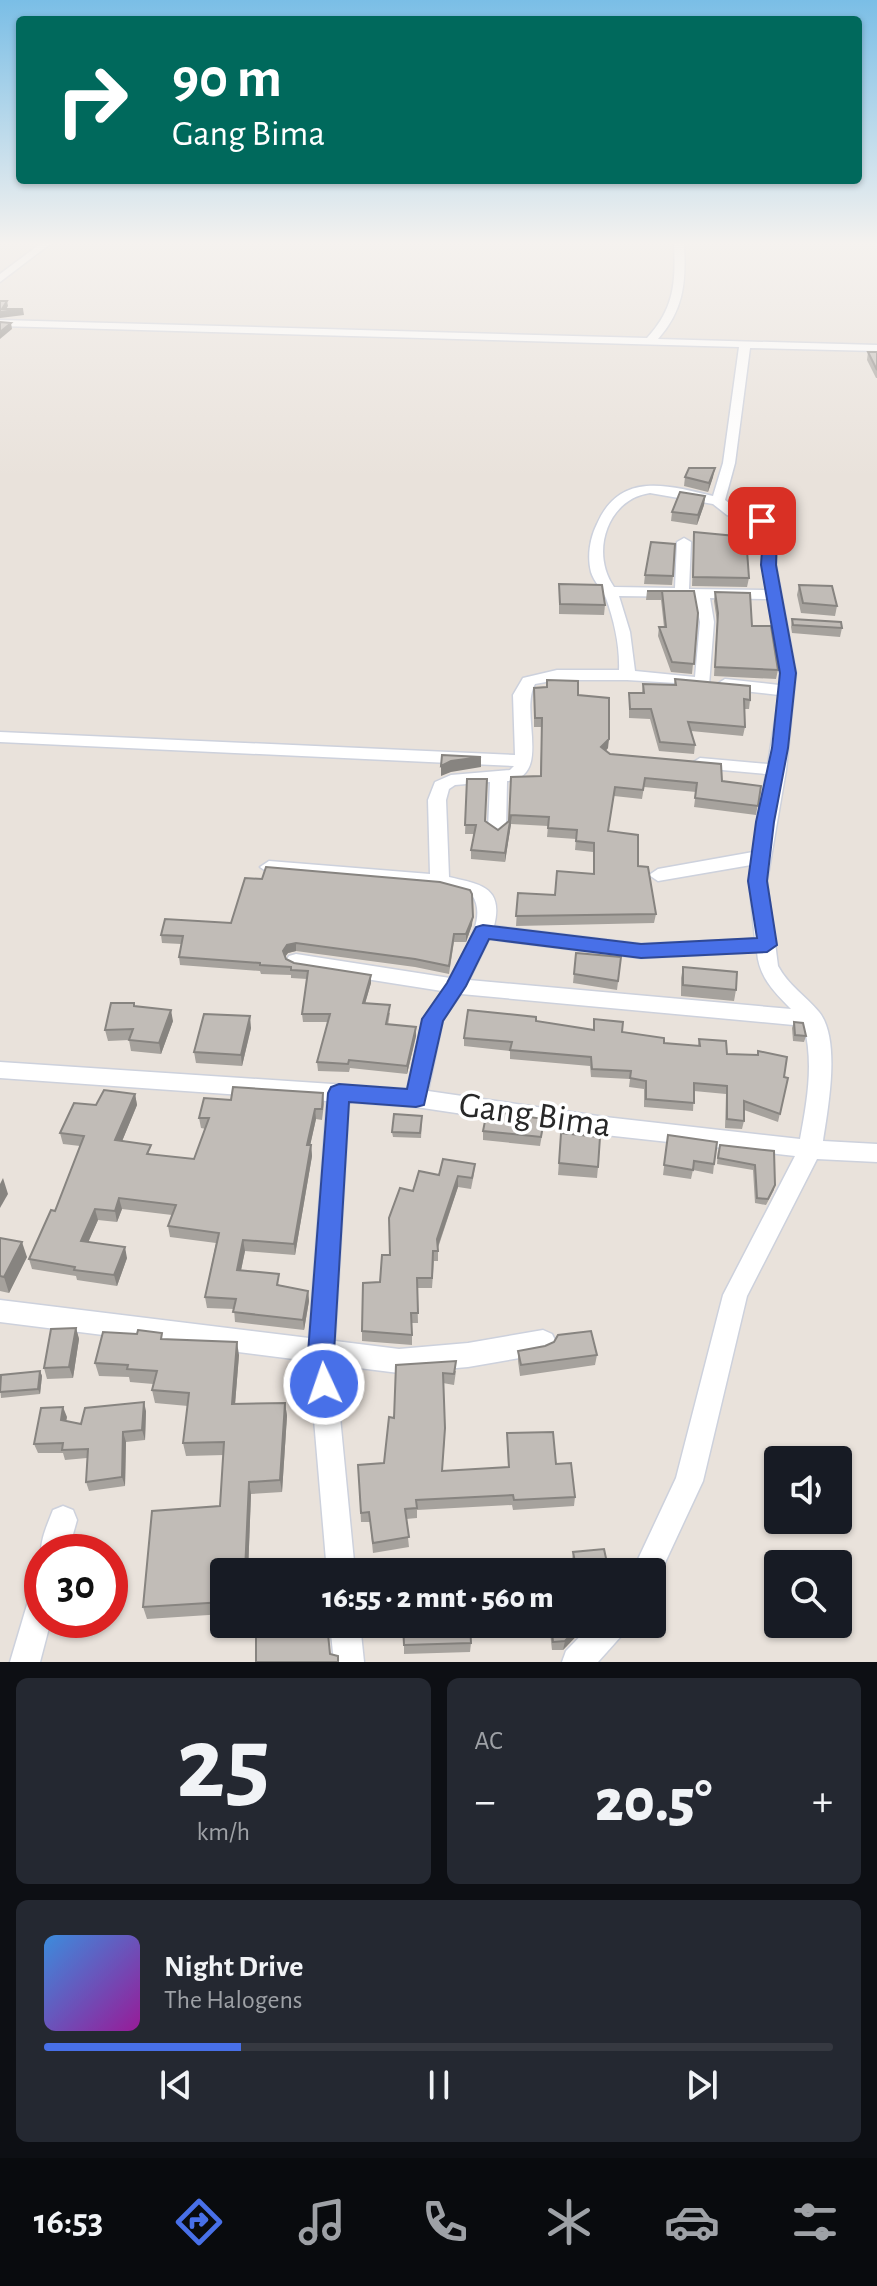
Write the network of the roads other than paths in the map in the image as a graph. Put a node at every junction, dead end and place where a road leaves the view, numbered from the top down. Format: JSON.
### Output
{"nodes":[{"id":1,"x":668,"y":322,"type":"edge"},
{"id":2,"x":0,"y":323,"type":"edge"},
{"id":3,"x":649,"y":342,"type":"junction"},
{"id":4,"x":745,"y":344,"type":"junction"},
{"id":5,"x":877,"y":348,"type":"edge"},
{"id":6,"x":718,"y":501,"type":"junction"},
{"id":7,"x":684,"y":542,"type":"dead end"},
{"id":8,"x":610,"y":591,"type":"junction"},
{"id":9,"x":682,"y":594,"type":"junction"},
{"id":10,"x":702,"y":594,"type":"junction"},
{"id":11,"x":775,"y":595,"type":"junction"},
{"id":12,"x":627,"y":675,"type":"junction"},
{"id":13,"x":703,"y":682,"type":"junction"},
{"id":14,"x":787,"y":691,"type":"junction"},
{"id":15,"x":0,"y":737,"type":"edge"},
{"id":16,"x":524,"y":761,"type":"junction"},
{"id":17,"x":686,"y":762,"type":"edge"},
{"id":18,"x":777,"y":770,"type":"junction"},
{"id":19,"x":499,"y":777,"type":"junction"},
{"id":20,"x":497,"y":830,"type":"edge"},
{"id":21,"x":762,"y":857,"type":"junction"},
{"id":22,"x":269,"y":867,"type":"edge"},
{"id":23,"x":658,"y":875,"type":"dead end"},
{"id":24,"x":440,"y":881,"type":"junction"},
{"id":25,"x":483,"y":931,"type":"junction"},
{"id":26,"x":767,"y":945,"type":"junction"},
{"id":27,"x":296,"y":961,"type":"edge"},
{"id":28,"x":456,"y":986,"type":"junction"},
{"id":29,"x":813,"y":1019,"type":"junction"},
{"id":30,"x":0,"y":1070,"type":"edge"},
{"id":31,"x":339,"y":1093,"type":"junction"},
{"id":32,"x":416,"y":1098,"type":"junction"},
{"id":33,"x":810,"y":1149,"type":"junction"},
{"id":34,"x":877,"y":1153,"type":"edge"},
{"id":35,"x":0,"y":1311,"type":"edge"},
{"id":36,"x":543,"y":1342,"type":"dead end"},
{"id":37,"x":321,"y":1353,"type":"junction"},
{"id":38,"x":63,"y":1520,"type":"dead end"},
{"id":39,"x":59,"y":1534,"type":"edge"},
{"id":40,"x":340,"y":1558,"type":"edge"},
{"id":41,"x":653,"y":1558,"type":"edge"},
{"id":42,"x":31,"y":1638,"type":"edge"},
{"id":43,"x":346,"y":1638,"type":"edge"},
{"id":44,"x":600,"y":1638,"type":"edge"},
{"id":45,"x":25,"y":1662,"type":"edge"},
{"id":46,"x":349,"y":1662,"type":"edge"},
{"id":47,"x":577,"y":1662,"type":"edge"}],
"edges":[{"from":1,"to":3,"type":"street"},
{"from":2,"to":3,"type":"street"},
{"from":3,"to":4,"type":"street"},
{"from":4,"to":5,"type":"street"},
{"from":4,"to":6,"type":"street"},
{"from":6,"to":8,"type":"street"},
{"from":6,"to":11,"type":"street"},
{"from":7,"to":9,"type":"street"},
{"from":8,"to":9,"type":"street"},
{"from":8,"to":12,"type":"street"},
{"from":9,"to":10,"type":"street"},
{"from":10,"to":11,"type":"street"},
{"from":10,"to":13,"type":"street"},
{"from":11,"to":14,"type":"street"},
{"from":12,"to":13,"type":"street"},
{"from":12,"to":16,"type":"street"},
{"from":13,"to":14,"type":"street"},
{"from":14,"to":18,"type":"street"},
{"from":15,"to":16,"type":"street"},
{"from":16,"to":19,"type":"street"},
{"from":17,"to":18,"type":"street"},
{"from":18,"to":21,"type":"street"},
{"from":19,"to":20,"type":"street"},
{"from":19,"to":24,"type":"street"},
{"from":21,"to":23,"type":"street"},
{"from":21,"to":26,"type":"street"},
{"from":22,"to":24,"type":"street"},
{"from":24,"to":25,"type":"street"},
{"from":25,"to":26,"type":"street"},
{"from":25,"to":28,"type":"street"},
{"from":26,"to":29,"type":"street"},
{"from":27,"to":28,"type":"street"},
{"from":28,"to":29,"type":"street"},
{"from":28,"to":32,"type":"street"},
{"from":29,"to":33,"type":"street"},
{"from":30,"to":31,"type":"street","name":"Gang Bima"},
{"from":31,"to":32,"type":"street","name":"Gang Bima"},
{"from":31,"to":37,"type":"street"},
{"from":32,"to":33,"type":"street","name":"Gang Bima"},
{"from":33,"to":34,"type":"street","name":"Gang Bima"},
{"from":33,"to":41,"type":"street"},
{"from":35,"to":37,"type":"street"},
{"from":36,"to":37,"type":"street"},
{"from":37,"to":40,"type":"street"},
{"from":38,"to":39,"type":"street"},
{"from":42,"to":45,"type":"street"},
{"from":43,"to":46,"type":"street"},
{"from":44,"to":47,"type":"street"}]}
